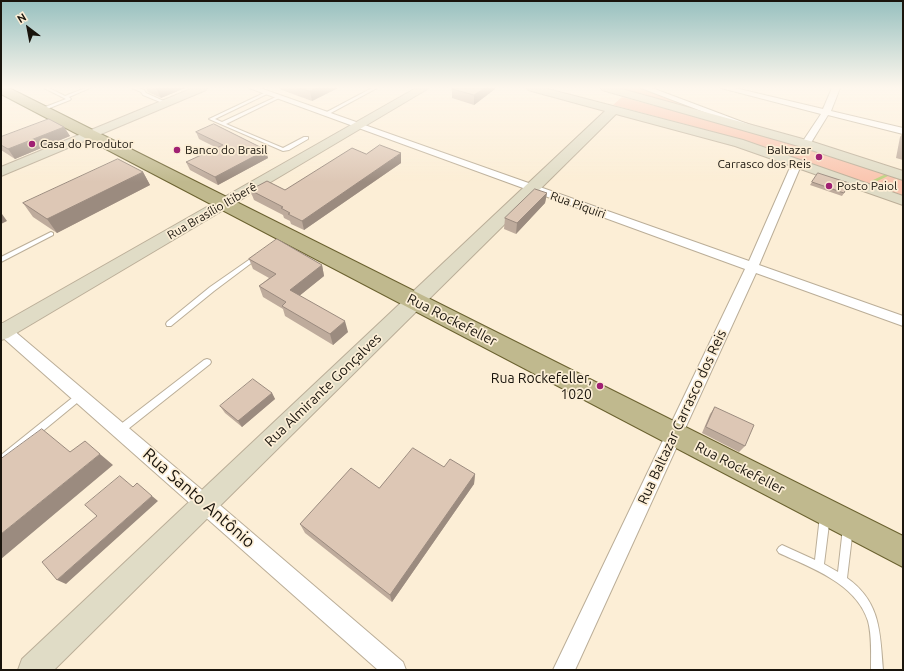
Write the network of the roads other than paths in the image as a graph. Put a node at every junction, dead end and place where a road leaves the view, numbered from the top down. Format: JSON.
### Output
{"nodes":[{"id":1,"x":60,"y":119,"type":"edge"},
{"id":2,"x":128,"y":119,"type":"edge"},
{"id":3,"x":212,"y":119,"type":"edge"},
{"id":4,"x":232,"y":119,"type":"edge"},
{"id":5,"x":340,"y":119,"type":"edge"},
{"id":6,"x":370,"y":119,"type":"edge"},
{"id":7,"x":603,"y":119,"type":"edge"},
{"id":8,"x":649,"y":119,"type":"edge"},
{"id":9,"x":719,"y":119,"type":"edge"},
{"id":10,"x":732,"y":119,"type":"edge"},
{"id":11,"x":821,"y":119,"type":"edge"},
{"id":12,"x":856,"y":119,"type":"edge"},
{"id":13,"x":222,"y":124,"type":"junction"},
{"id":14,"x":358,"y":126,"type":"junction"},
{"id":15,"x":903,"y":131,"type":"edge"},
{"id":16,"x":91,"y":135,"type":"junction"},
{"id":17,"x":776,"y":135,"type":"junction"},
{"id":18,"x":306,"y":138,"type":"dead end"},
{"id":19,"x":806,"y":144,"type":"junction"},
{"id":20,"x":797,"y":163,"type":"junction"},
{"id":21,"x":1,"y":172,"type":"edge"},
{"id":22,"x":903,"y":176,"type":"edge"},
{"id":23,"x":532,"y":188,"type":"junction"},
{"id":24,"x":903,"y":201,"type":"edge"},
{"id":25,"x":225,"y":203,"type":"junction"},
{"id":26,"x":51,"y":234,"type":"dead end"},
{"id":27,"x":261,"y":254,"type":"edge"},
{"id":28,"x":1,"y":260,"type":"edge"},
{"id":29,"x":752,"y":267,"type":"junction"},
{"id":30,"x":415,"y":301,"type":"junction"},
{"id":31,"x":903,"y":321,"type":"edge"},
{"id":32,"x":169,"y":324,"type":"dead end"},
{"id":33,"x":2,"y":331,"type":"edge"},
{"id":34,"x":207,"y":362,"type":"dead end"},
{"id":35,"x":80,"y":396,"type":"junction"},
{"id":36,"x":120,"y":430,"type":"junction"},
{"id":37,"x":674,"y":434,"type":"junction"},
{"id":38,"x":1,"y":460,"type":"edge"},
{"id":39,"x":205,"y":503,"type":"junction"},
{"id":40,"x":825,"y":512,"type":"junction"},
{"id":41,"x":849,"y":524,"type":"junction"},
{"id":42,"x":782,"y":550,"type":"dead end"},
{"id":43,"x":903,"y":552,"type":"edge"},
{"id":44,"x":819,"y":567,"type":"junction"},
{"id":45,"x":842,"y":580,"type":"junction"},
{"id":46,"x":33,"y":670,"type":"edge"},
{"id":47,"x":395,"y":670,"type":"edge"},
{"id":48,"x":564,"y":670,"type":"edge"},
{"id":49,"x":877,"y":670,"type":"edge"}],
"edges":[{"from":1,"to":16,"type":"main road","name":"Rua Rockefeller"},
{"from":2,"to":16,"type":"main road"},
{"from":3,"to":13,"type":"lane"},
{"from":4,"to":13,"type":"lane"},
{"from":5,"to":14,"type":"street","name":"Rua Piquiri"},
{"from":6,"to":14,"type":"main road","name":"Rua Brasílio Itiberê"},
{"from":7,"to":23,"type":"main road","name":"Rua Almirante Gonçalves"},
{"from":8,"to":20,"type":"main road"},
{"from":9,"to":17,"type":"main road"},
{"from":10,"to":17,"type":"street"},
{"from":11,"to":19,"type":"street"},
{"from":12,"to":15,"type":"street"},
{"from":13,"to":18,"type":"lane"},
{"from":14,"to":23,"type":"street","name":"Rua Piquiri"},
{"from":14,"to":25,"type":"main road","name":"Rua Brasílio Itiberê"},
{"from":16,"to":21,"type":"main road"},
{"from":16,"to":25,"type":"main road","name":"Rua Rockefeller"},
{"from":17,"to":19,"type":"main road"},
{"from":19,"to":22,"type":"main road"},
{"from":20,"to":24,"type":"main road"},
{"from":20,"to":29,"type":"street","name":"Rua Baltazar Carrasco dos Reis"},
{"from":23,"to":29,"type":"street","name":"Rua Piquiri"},
{"from":23,"to":30,"type":"main road","name":"Rua Almirante Gonçalves"},
{"from":25,"to":30,"type":"main road","name":"Rua Rockefeller"},
{"from":25,"to":33,"type":"main road","name":"Rua Brasílio Itiberê"},
{"from":26,"to":28,"type":"lane"},
{"from":27,"to":32,"type":"lane"},
{"from":29,"to":31,"type":"street","name":"Rua Piquiri"},
{"from":29,"to":37,"type":"street","name":"Rua Baltazar Carrasco dos Reis"},
{"from":30,"to":37,"type":"main road","name":"Rua Rockefeller"},
{"from":30,"to":39,"type":"main road","name":"Rua Almirante Gonçalves"},
{"from":33,"to":35,"type":"street","name":"Rua Santo Antônio"},
{"from":34,"to":36,"type":"lane"},
{"from":35,"to":36,"type":"street","name":"Rua Santo Antônio"},
{"from":35,"to":38,"type":"lane"},
{"from":36,"to":39,"type":"street","name":"Rua Santo Antônio"},
{"from":37,"to":40,"type":"main road","name":"Rua Rockefeller"},
{"from":37,"to":48,"type":"street","name":"Rua Baltazar Carrasco dos Reis"},
{"from":39,"to":46,"type":"main road","name":"Rua Almirante Gonçalves"},
{"from":39,"to":47,"type":"street","name":"Rua Santo Antônio"},
{"from":40,"to":41,"type":"main road","name":"Rua Rockefeller"},
{"from":40,"to":44,"type":"lane"},
{"from":41,"to":43,"type":"main road","name":"Rua Rockefeller"},
{"from":41,"to":45,"type":"lane"},
{"from":42,"to":44,"type":"lane"},
{"from":44,"to":45,"type":"lane"},
{"from":45,"to":49,"type":"lane"}]}
